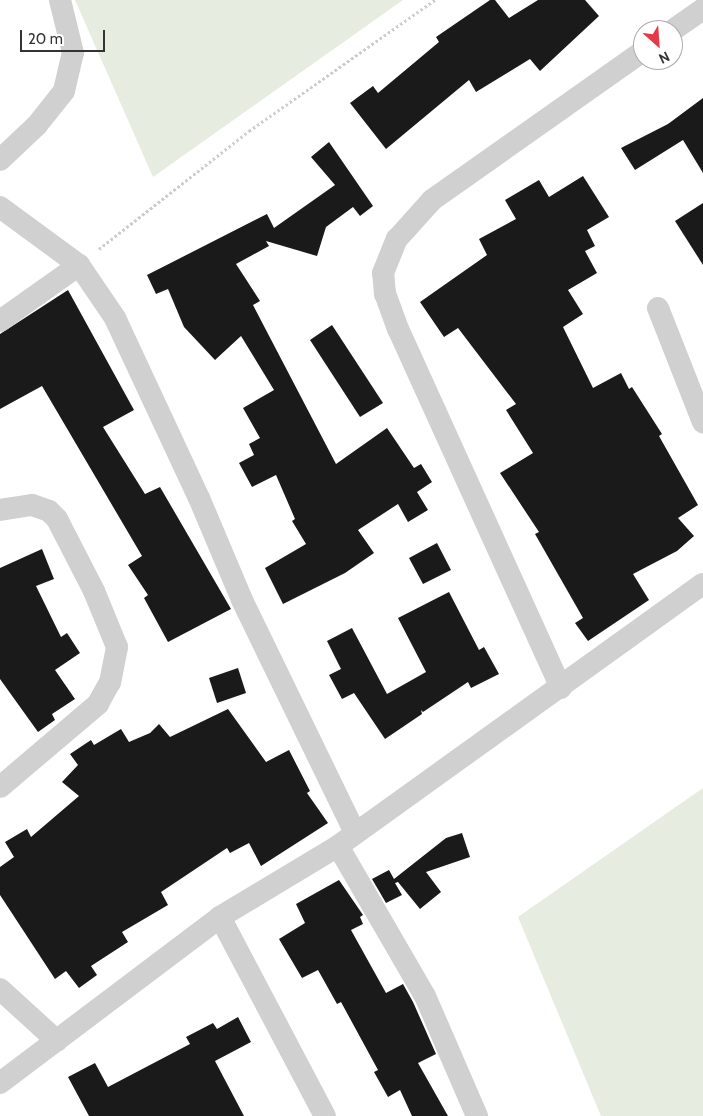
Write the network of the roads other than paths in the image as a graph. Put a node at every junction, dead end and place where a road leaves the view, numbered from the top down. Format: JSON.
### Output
{"nodes":[{"id":1,"x":60,"y":0,"type":"edge"},
{"id":2,"x":703,"y":9,"type":"edge"},
{"id":3,"x":683,"y":23,"type":"edge"},
{"id":4,"x":633,"y":58,"type":"edge"},
{"id":5,"x":0,"y":160,"type":"edge"},
{"id":6,"x":0,"y":207,"type":"edge"},
{"id":7,"x":79,"y":265,"type":"junction"},
{"id":8,"x":658,"y":308,"type":"dead end"},
{"id":9,"x":0,"y":321,"type":"edge"},
{"id":10,"x":703,"y":422,"type":"edge"},
{"id":11,"x":0,"y":510,"type":"edge"},
{"id":12,"x":703,"y":584,"type":"edge"},
{"id":13,"x":561,"y":688,"type":"junction"},
{"id":14,"x":0,"y":787,"type":"edge"},
{"id":15,"x":347,"y":840,"type":"junction"},
{"id":16,"x":220,"y":917,"type":"junction"},
{"id":17,"x":0,"y":989,"type":"edge"},
{"id":18,"x":57,"y":1041,"type":"junction"},
{"id":19,"x":0,"y":1083,"type":"edge"},
{"id":20,"x":325,"y":1116,"type":"edge"},
{"id":21,"x":476,"y":1116,"type":"edge"}],
"edges":[{"from":1,"to":5,"type":"street"},
{"from":2,"to":3,"type":"street"},
{"from":4,"to":13,"type":"street"},
{"from":6,"to":7,"type":"street"},
{"from":7,"to":9,"type":"street"},
{"from":7,"to":15,"type":"street"},
{"from":8,"to":10,"type":"street"},
{"from":11,"to":14,"type":"street"},
{"from":12,"to":13,"type":"street"},
{"from":13,"to":15,"type":"street"},
{"from":15,"to":16,"type":"street"},
{"from":15,"to":21,"type":"street"},
{"from":16,"to":18,"type":"street"},
{"from":16,"to":20,"type":"street"},
{"from":17,"to":18,"type":"street"},
{"from":18,"to":19,"type":"street"}]}
